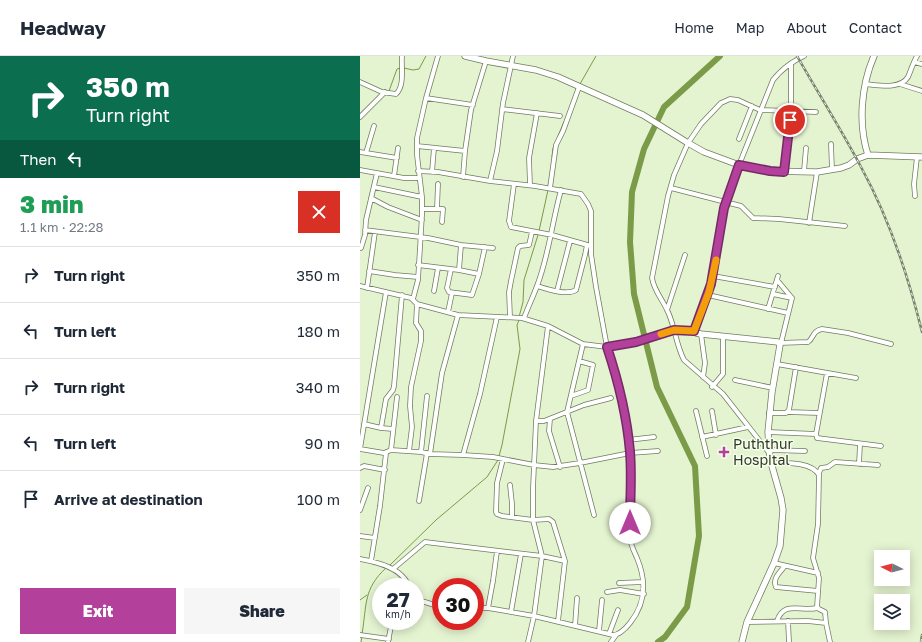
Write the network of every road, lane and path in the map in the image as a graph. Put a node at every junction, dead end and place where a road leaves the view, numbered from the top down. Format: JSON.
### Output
{"nodes":[{"id":1,"x":402,"y":56,"type":"edge"},
{"id":2,"x":438,"y":56,"type":"edge"},
{"id":3,"x":468,"y":56,"type":"edge"},
{"id":4,"x":512,"y":56,"type":"edge"},
{"id":5,"x":804,"y":56,"type":"edge"},
{"id":6,"x":874,"y":56,"type":"edge"},
{"id":7,"x":917,"y":56,"type":"edge"},
{"id":8,"x":486,"y":61,"type":"junction"},
{"id":9,"x":914,"y":62,"type":"junction"},
{"id":10,"x":791,"y":64,"type":"junction"},
{"id":11,"x":922,"y":64,"type":"edge"},
{"id":12,"x":511,"y":66,"type":"junction"},
{"id":13,"x":360,"y":82,"type":"edge"},
{"id":14,"x":865,"y":84,"type":"junction"},
{"id":15,"x":900,"y":84,"type":"junction"},
{"id":16,"x":579,"y":87,"type":"junction"},
{"id":17,"x":922,"y":91,"type":"edge"},
{"id":18,"x":384,"y":92,"type":"junction"},
{"id":19,"x":426,"y":98,"type":"junction"},
{"id":20,"x":473,"y":105,"type":"junction"},
{"id":21,"x":752,"y":106,"type":"junction"},
{"id":22,"x":502,"y":109,"type":"junction"},
{"id":23,"x":760,"y":110,"type":"junction"},
{"id":24,"x":791,"y":111,"type":"junction"},
{"id":25,"x":816,"y":112,"type":"dead end"},
{"id":26,"x":537,"y":113,"type":"junction"},
{"id":27,"x":560,"y":116,"type":"dead end"},
{"id":28,"x":360,"y":117,"type":"edge"},
{"id":29,"x":374,"y":126,"type":"dead end"},
{"id":30,"x":739,"y":139,"type":"dead end"},
{"id":31,"x":688,"y":143,"type":"junction"},
{"id":32,"x":831,"y":144,"type":"dead end"},
{"id":33,"x":417,"y":146,"type":"junction"},
{"id":34,"x":398,"y":148,"type":"dead end"},
{"id":35,"x":434,"y":148,"type":"junction"},
{"id":36,"x":806,"y":148,"type":"dead end"},
{"id":37,"x":360,"y":152,"type":"edge"},
{"id":38,"x":465,"y":152,"type":"junction"},
{"id":39,"x":366,"y":153,"type":"junction"},
{"id":40,"x":868,"y":155,"type":"junction"},
{"id":41,"x":919,"y":157,"type":"edge"},
{"id":42,"x":396,"y":158,"type":"junction"},
{"id":43,"x":739,"y":165,"type":"junction"},
{"id":44,"x":360,"y":170,"type":"edge"},
{"id":45,"x":832,"y":170,"type":"junction"},
{"id":46,"x":418,"y":171,"type":"junction"},
{"id":47,"x":804,"y":171,"type":"junction"},
{"id":48,"x":432,"y":172,"type":"junction"},
{"id":49,"x":784,"y":172,"type":"junction"},
{"id":50,"x":817,"y":172,"type":"junction"},
{"id":51,"x":377,"y":173,"type":"junction"},
{"id":52,"x":394,"y":176,"type":"junction"},
{"id":53,"x":463,"y":177,"type":"junction"},
{"id":54,"x":419,"y":178,"type":"junction"},
{"id":55,"x":490,"y":181,"type":"junction"},
{"id":56,"x":438,"y":184,"type":"dead end"},
{"id":57,"x":514,"y":184,"type":"junction"},
{"id":58,"x":530,"y":185,"type":"junction"},
{"id":59,"x":374,"y":187,"type":"junction"},
{"id":60,"x":551,"y":188,"type":"junction"},
{"id":61,"x":671,"y":188,"type":"junction"},
{"id":62,"x":561,"y":190,"type":"junction"},
{"id":63,"x":915,"y":196,"type":"dead end"},
{"id":64,"x":422,"y":197,"type":"junction"},
{"id":65,"x":371,"y":198,"type":"junction"},
{"id":66,"x":726,"y":202,"type":"junction"},
{"id":67,"x":437,"y":208,"type":"junction"},
{"id":68,"x":422,"y":209,"type":"junction"},
{"id":69,"x":422,"y":220,"type":"junction"},
{"id":70,"x":442,"y":222,"type":"dead end"},
{"id":71,"x":809,"y":223,"type":"junction"},
{"id":72,"x":844,"y":226,"type":"dead end"},
{"id":73,"x":365,"y":230,"type":"junction"},
{"id":74,"x":375,"y":232,"type":"junction"},
{"id":75,"x":533,"y":232,"type":"junction"},
{"id":76,"x":552,"y":235,"type":"junction"},
{"id":77,"x":420,"y":237,"type":"junction"},
{"id":78,"x":570,"y":241,"type":"junction"},
{"id":79,"x":461,"y":245,"type":"junction"},
{"id":80,"x":589,"y":245,"type":"junction"},
{"id":81,"x":485,"y":247,"type":"junction"},
{"id":82,"x":361,"y":248,"type":"dead end"},
{"id":83,"x":492,"y":248,"type":"dead end"},
{"id":84,"x":684,"y":255,"type":"dead end"},
{"id":85,"x":418,"y":265,"type":"junction"},
{"id":86,"x":438,"y":268,"type":"junction"},
{"id":87,"x":451,"y":269,"type":"junction"},
{"id":88,"x":459,"y":270,"type":"junction"},
{"id":89,"x":369,"y":271,"type":"junction"},
{"id":90,"x":479,"y":274,"type":"junction"},
{"id":91,"x":713,"y":276,"type":"junction"},
{"id":92,"x":418,"y":277,"type":"junction"},
{"id":93,"x":360,"y":286,"type":"edge"},
{"id":94,"x":537,"y":286,"type":"junction"},
{"id":95,"x":775,"y":287,"type":"junction"},
{"id":96,"x":366,"y":288,"type":"junction"},
{"id":97,"x":434,"y":291,"type":"dead end"},
{"id":98,"x":557,"y":291,"type":"junction"},
{"id":99,"x":386,"y":292,"type":"junction"},
{"id":100,"x":452,"y":293,"type":"junction"},
{"id":101,"x":773,"y":294,"type":"junction"},
{"id":102,"x":402,"y":295,"type":"junction"},
{"id":103,"x":708,"y":295,"type":"junction"},
{"id":104,"x":792,"y":298,"type":"junction"},
{"id":105,"x":413,"y":300,"type":"junction"},
{"id":106,"x":417,"y":304,"type":"junction"},
{"id":107,"x":768,"y":308,"type":"junction"},
{"id":108,"x":668,"y":310,"type":"junction"},
{"id":109,"x":448,"y":312,"type":"junction"},
{"id":110,"x":788,"y":313,"type":"junction"},
{"id":111,"x":458,"y":315,"type":"junction"},
{"id":112,"x":497,"y":317,"type":"junction"},
{"id":113,"x":511,"y":317,"type":"junction"},
{"id":114,"x":523,"y":318,"type":"junction"},
{"id":115,"x":548,"y":326,"type":"junction"},
{"id":116,"x":674,"y":330,"type":"junction"},
{"id":117,"x":694,"y":331,"type":"junction"},
{"id":118,"x":701,"y":334,"type":"junction"},
{"id":119,"x":722,"y":336,"type":"junction"},
{"id":120,"x":780,"y":343,"type":"junction"},
{"id":121,"x":583,"y":344,"type":"junction"},
{"id":122,"x":891,"y":344,"type":"dead end"},
{"id":123,"x":607,"y":347,"type":"junction"},
{"id":124,"x":579,"y":361,"type":"junction"},
{"id":125,"x":777,"y":364,"type":"junction"},
{"id":126,"x":796,"y":367,"type":"junction"},
{"id":127,"x":827,"y":373,"type":"junction"},
{"id":128,"x":703,"y":377,"type":"junction"},
{"id":129,"x":856,"y":378,"type":"dead end"},
{"id":130,"x":735,"y":380,"type":"dead end"},
{"id":131,"x":712,"y":387,"type":"junction"},
{"id":132,"x":773,"y":388,"type":"junction"},
{"id":133,"x":428,"y":396,"type":"dead end"},
{"id":134,"x":571,"y":396,"type":"junction"},
{"id":135,"x":397,"y":397,"type":"dead end"},
{"id":136,"x":611,"y":398,"type":"dead end"},
{"id":137,"x":696,"y":411,"type":"dead end"},
{"id":138,"x":567,"y":412,"type":"junction"},
{"id":139,"x":712,"y":412,"type":"dead end"},
{"id":140,"x":788,"y":412,"type":"junction"},
{"id":141,"x":770,"y":413,"type":"junction"},
{"id":142,"x":819,"y":413,"type":"junction"},
{"id":143,"x":550,"y":419,"type":"junction"},
{"id":144,"x":536,"y":421,"type":"junction"},
{"id":145,"x":364,"y":424,"type":"junction"},
{"id":146,"x":748,"y":427,"type":"junction"},
{"id":147,"x":381,"y":428,"type":"junction"},
{"id":148,"x":393,"y":429,"type":"junction"},
{"id":149,"x":768,"y":432,"type":"junction"},
{"id":150,"x":716,"y":434,"type":"junction"},
{"id":151,"x":816,"y":434,"type":"junction"},
{"id":152,"x":654,"y":437,"type":"dead end"},
{"id":153,"x":702,"y":437,"type":"junction"},
{"id":154,"x":628,"y":440,"type":"junction"},
{"id":155,"x":860,"y":444,"type":"junction"},
{"id":156,"x":881,"y":446,"type":"dead end"},
{"id":157,"x":360,"y":449,"type":"edge"},
{"id":158,"x":391,"y":450,"type":"junction"},
{"id":159,"x":409,"y":451,"type":"junction"},
{"id":160,"x":658,"y":451,"type":"dead end"},
{"id":161,"x":805,"y":451,"type":"dead end"},
{"id":162,"x":421,"y":452,"type":"junction"},
{"id":163,"x":770,"y":452,"type":"junction"},
{"id":164,"x":386,"y":453,"type":"junction"},
{"id":165,"x":630,"y":453,"type":"junction"},
{"id":166,"x":428,"y":454,"type":"junction"},
{"id":167,"x":464,"y":454,"type":"junction"},
{"id":168,"x":707,"y":456,"type":"dead end"},
{"id":169,"x":502,"y":459,"type":"junction"},
{"id":170,"x":580,"y":463,"type":"junction"},
{"id":171,"x":771,"y":463,"type":"junction"},
{"id":172,"x":859,"y":464,"type":"junction"},
{"id":173,"x":534,"y":465,"type":"junction"},
{"id":174,"x":878,"y":465,"type":"dead end"},
{"id":175,"x":560,"y":467,"type":"junction"},
{"id":176,"x":360,"y":468,"type":"edge"},
{"id":177,"x":384,"y":470,"type":"junction"},
{"id":178,"x":818,"y":473,"type":"junction"},
{"id":179,"x":510,"y":485,"type":"dead end"},
{"id":180,"x":368,"y":488,"type":"dead end"},
{"id":181,"x":419,"y":501,"type":"dead end"},
{"id":182,"x":360,"y":510,"type":"edge"},
{"id":183,"x":594,"y":515,"type":"dead end"},
{"id":184,"x":512,"y":517,"type":"junction"},
{"id":185,"x":533,"y":520,"type":"junction"},
{"id":186,"x":360,"y":536,"type":"edge"},
{"id":187,"x":375,"y":538,"type":"junction"},
{"id":188,"x":497,"y":551,"type":"junction"},
{"id":189,"x":521,"y":554,"type":"junction"},
{"id":190,"x":542,"y":556,"type":"junction"},
{"id":191,"x":360,"y":559,"type":"edge"},
{"id":192,"x":371,"y":561,"type":"junction"},
{"id":193,"x":565,"y":561,"type":"junction"},
{"id":194,"x":774,"y":563,"type":"junction"},
{"id":195,"x":785,"y":566,"type":"junction"},
{"id":196,"x":392,"y":568,"type":"junction"},
{"id":197,"x":818,"y":573,"type":"junction"},
{"id":198,"x":403,"y":578,"type":"edge"},
{"id":199,"x":643,"y":582,"type":"junction"},
{"id":200,"x":619,"y":583,"type":"dead end"},
{"id":201,"x":818,"y":591,"type":"junction"},
{"id":202,"x":607,"y":592,"type":"dead end"},
{"id":203,"x":644,"y":594,"type":"junction"},
{"id":204,"x":577,"y":598,"type":"dead end"},
{"id":205,"x":602,"y":600,"type":"dead end"},
{"id":206,"x":484,"y":608,"type":"edge"},
{"id":207,"x":488,"y":608,"type":"junction"},
{"id":208,"x":818,"y":608,"type":"junction"},
{"id":209,"x":618,"y":610,"type":"dead end"},
{"id":210,"x":511,"y":612,"type":"junction"},
{"id":211,"x":534,"y":616,"type":"junction"},
{"id":212,"x":558,"y":621,"type":"junction"},
{"id":213,"x":777,"y":621,"type":"junction"},
{"id":214,"x":788,"y":621,"type":"junction"},
{"id":215,"x":747,"y":622,"type":"junction"},
{"id":216,"x":826,"y":623,"type":"junction"},
{"id":217,"x":575,"y":626,"type":"junction"},
{"id":218,"x":391,"y":630,"type":"edge"},
{"id":219,"x":599,"y":631,"type":"junction"},
{"id":220,"x":609,"y":634,"type":"junction"},
{"id":221,"x":616,"y":635,"type":"junction"},
{"id":222,"x":362,"y":636,"type":"edge"},
{"id":223,"x":389,"y":641,"type":"edge"},
{"id":224,"x":528,"y":642,"type":"edge"},
{"id":225,"x":611,"y":642,"type":"edge"},
{"id":226,"x":742,"y":642,"type":"edge"},
{"id":227,"x":789,"y":642,"type":"edge"},
{"id":228,"x":830,"y":642,"type":"edge"}],
"edges":[{"from":1,"to":18,"type":"street"},
{"from":2,"to":19,"type":"street"},
{"from":3,"to":8,"type":"street"},
{"from":4,"to":12,"type":"street"},
{"from":5,"to":10,"type":"street"},
{"from":6,"to":14,"type":"street"},
{"from":7,"to":9,"type":"street"},
{"from":8,"to":12,"type":"street"},
{"from":8,"to":20,"type":"street"},
{"from":9,"to":11,"type":"street"},
{"from":9,"to":15,"type":"street"},
{"from":10,"to":23,"type":"street"},
{"from":10,"to":24,"type":"street"},
{"from":12,"to":16,"type":"street"},
{"from":12,"to":22,"type":"street"},
{"from":13,"to":18,"type":"street"},
{"from":14,"to":15,"type":"street"},
{"from":14,"to":40,"type":"street"},
{"from":15,"to":17,"type":"street"},
{"from":16,"to":31,"type":"street"},
{"from":16,"to":60,"type":"street"},
{"from":18,"to":28,"type":"street"},
{"from":19,"to":20,"type":"street"},
{"from":19,"to":33,"type":"street"},
{"from":20,"to":38,"type":"street"},
{"from":21,"to":23,"type":"street"},
{"from":21,"to":30,"type":"street"},
{"from":21,"to":31,"type":"street"},
{"from":22,"to":26,"type":"street"},
{"from":22,"to":55,"type":"street"},
{"from":23,"to":24,"type":"street"},
{"from":23,"to":43,"type":"street"},
{"from":24,"to":25,"type":"street"},
{"from":24,"to":49,"type":"street"},
{"from":26,"to":27,"type":"street"},
{"from":26,"to":58,"type":"street"},
{"from":29,"to":39,"type":"street"},
{"from":31,"to":43,"type":"street"},
{"from":31,"to":61,"type":"street"},
{"from":32,"to":45,"type":"street"},
{"from":33,"to":35,"type":"street"},
{"from":33,"to":46,"type":"street"},
{"from":34,"to":42,"type":"street"},
{"from":35,"to":38,"type":"street"},
{"from":35,"to":48,"type":"street"},
{"from":36,"to":47,"type":"street"},
{"from":37,"to":39,"type":"street"},
{"from":38,"to":53,"type":"street"},
{"from":39,"to":42,"type":"street"},
{"from":40,"to":41,"type":"street"},
{"from":40,"to":45,"type":"street"},
{"from":41,"to":63,"type":"street"},
{"from":42,"to":52,"type":"street"},
{"from":43,"to":49,"type":"street"},
{"from":43,"to":66,"type":"street"},
{"from":44,"to":51,"type":"street"},
{"from":45,"to":50,"type":"street"},
{"from":46,"to":48,"type":"street"},
{"from":46,"to":54,"type":"street"},
{"from":47,"to":49,"type":"street"},
{"from":47,"to":50,"type":"street"},
{"from":48,"to":53,"type":"street"},
{"from":50,"to":71,"type":"street"},
{"from":51,"to":52,"type":"street"},
{"from":51,"to":59,"type":"street"},
{"from":52,"to":54,"type":"street"},
{"from":53,"to":55,"type":"street"},
{"from":54,"to":64,"type":"street"},
{"from":55,"to":57,"type":"street"},
{"from":56,"to":67,"type":"street"},
{"from":57,"to":58,"type":"street"},
{"from":57,"to":75,"type":"street"},
{"from":58,"to":60,"type":"street"},
{"from":59,"to":64,"type":"street"},
{"from":59,"to":65,"type":"street"},
{"from":60,"to":62,"type":"street"},
{"from":61,"to":66,"type":"street"},
{"from":61,"to":108,"type":"street"},
{"from":62,"to":76,"type":"street"},
{"from":62,"to":80,"type":"street"},
{"from":64,"to":68,"type":"street"},
{"from":65,"to":69,"type":"street"},
{"from":65,"to":73,"type":"street"},
{"from":66,"to":71,"type":"street"},
{"from":66,"to":91,"type":"street"},
{"from":67,"to":68,"type":"street"},
{"from":67,"to":70,"type":"street"},
{"from":68,"to":69,"type":"street"},
{"from":69,"to":77,"type":"street"},
{"from":71,"to":72,"type":"street"},
{"from":73,"to":74,"type":"street"},
{"from":73,"to":82,"type":"street"},
{"from":74,"to":77,"type":"street"},
{"from":74,"to":89,"type":"street"},
{"from":75,"to":76,"type":"street"},
{"from":75,"to":113,"type":"street"},
{"from":76,"to":78,"type":"street"},
{"from":76,"to":94,"type":"street"},
{"from":77,"to":79,"type":"street"},
{"from":77,"to":85,"type":"street"},
{"from":78,"to":80,"type":"street"},
{"from":78,"to":98,"type":"street"},
{"from":79,"to":81,"type":"street"},
{"from":79,"to":88,"type":"street"},
{"from":80,"to":98,"type":"street"},
{"from":80,"to":123,"type":"street"},
{"from":81,"to":83,"type":"street"},
{"from":81,"to":90,"type":"street"},
{"from":84,"to":108,"type":"street"},
{"from":85,"to":86,"type":"street"},
{"from":85,"to":92,"type":"street"},
{"from":86,"to":87,"type":"street"},
{"from":86,"to":97,"type":"street"},
{"from":87,"to":88,"type":"street"},
{"from":87,"to":100,"type":"street"},
{"from":88,"to":90,"type":"street"},
{"from":89,"to":92,"type":"street"},
{"from":89,"to":96,"type":"street"},
{"from":90,"to":100,"type":"street"},
{"from":91,"to":95,"type":"street"},
{"from":91,"to":103,"type":"street"},
{"from":92,"to":105,"type":"street"},
{"from":93,"to":96,"type":"street"},
{"from":94,"to":98,"type":"street"},
{"from":94,"to":114,"type":"street"},
{"from":95,"to":101,"type":"street"},
{"from":95,"to":104,"type":"street"},
{"from":96,"to":99,"type":"street"},
{"from":99,"to":102,"type":"street"},
{"from":99,"to":145,"type":"street"},
{"from":100,"to":109,"type":"street"},
{"from":101,"to":104,"type":"street"},
{"from":101,"to":107,"type":"street"},
{"from":102,"to":105,"type":"street"},
{"from":102,"to":147,"type":"street"},
{"from":103,"to":107,"type":"street"},
{"from":103,"to":117,"type":"street"},
{"from":104,"to":110,"type":"street"},
{"from":105,"to":106,"type":"street"},
{"from":106,"to":109,"type":"street"},
{"from":106,"to":159,"type":"street"},
{"from":107,"to":110,"type":"street"},
{"from":108,"to":116,"type":"street"},
{"from":109,"to":111,"type":"street"},
{"from":110,"to":120,"type":"street"},
{"from":111,"to":112,"type":"street"},
{"from":111,"to":166,"type":"street"},
{"from":112,"to":113,"type":"street"},
{"from":112,"to":167,"type":"street"},
{"from":113,"to":114,"type":"street"},
{"from":114,"to":115,"type":"street"},
{"from":115,"to":121,"type":"street"},
{"from":115,"to":144,"type":"street"},
{"from":116,"to":117,"type":"street"},
{"from":116,"to":123,"type":"street"},
{"from":116,"to":128,"type":"street"},
{"from":117,"to":118,"type":"street"},
{"from":118,"to":119,"type":"street"},
{"from":118,"to":128,"type":"street"},
{"from":119,"to":120,"type":"street"},
{"from":119,"to":131,"type":"street"},
{"from":120,"to":122,"type":"street"},
{"from":120,"to":125,"type":"street"},
{"from":121,"to":123,"type":"street"},
{"from":121,"to":124,"type":"street"},
{"from":123,"to":154,"type":"street"},
{"from":124,"to":134,"type":"street"},
{"from":124,"to":134,"type":"street"},
{"from":125,"to":126,"type":"street"},
{"from":125,"to":132,"type":"street"},
{"from":126,"to":127,"type":"street"},
{"from":126,"to":140,"type":"street"},
{"from":127,"to":129,"type":"street"},
{"from":127,"to":142,"type":"street"},
{"from":128,"to":131,"type":"street"},
{"from":130,"to":132,"type":"street"},
{"from":131,"to":146,"type":"street"},
{"from":132,"to":141,"type":"street"},
{"from":133,"to":162,"type":"street"},
{"from":134,"to":138,"type":"street"},
{"from":135,"to":148,"type":"street"},
{"from":136,"to":138,"type":"street"},
{"from":137,"to":153,"type":"street"},
{"from":138,"to":143,"type":"street"},
{"from":138,"to":170,"type":"street"},
{"from":139,"to":150,"type":"street"},
{"from":140,"to":141,"type":"street"},
{"from":140,"to":142,"type":"street"},
{"from":141,"to":149,"type":"street"},
{"from":142,"to":151,"type":"street"},
{"from":143,"to":144,"type":"street"},
{"from":143,"to":175,"type":"street"},
{"from":144,"to":173,"type":"street"},
{"from":145,"to":147,"type":"street"},
{"from":145,"to":157,"type":"street"},
{"from":146,"to":150,"type":"street"},
{"from":146,"to":163,"type":"street"},
{"from":147,"to":148,"type":"street"},
{"from":148,"to":158,"type":"street"},
{"from":149,"to":151,"type":"street"},
{"from":149,"to":163,"type":"street"},
{"from":150,"to":153,"type":"street"},
{"from":151,"to":155,"type":"street"},
{"from":152,"to":154,"type":"street"},
{"from":153,"to":168,"type":"street"},
{"from":154,"to":165,"type":"street"},
{"from":155,"to":156,"type":"street"},
{"from":155,"to":172,"type":"street"},
{"from":157,"to":164,"type":"street"},
{"from":158,"to":159,"type":"street"},
{"from":158,"to":164,"type":"street"},
{"from":159,"to":162,"type":"street"},
{"from":160,"to":165,"type":"street"},
{"from":161,"to":163,"type":"street"},
{"from":162,"to":166,"type":"street"},
{"from":163,"to":171,"type":"street"},
{"from":164,"to":177,"type":"street"},
{"from":165,"to":170,"type":"street"},
{"from":165,"to":199,"type":"street"},
{"from":166,"to":167,"type":"street"},
{"from":166,"to":181,"type":"street"},
{"from":167,"to":169,"type":"street"},
{"from":169,"to":173,"type":"street"},
{"from":169,"to":184,"type":"street"},
{"from":170,"to":175,"type":"street"},
{"from":170,"to":183,"type":"street"},
{"from":171,"to":178,"type":"street"},
{"from":171,"to":194,"type":"street"},
{"from":172,"to":174,"type":"street"},
{"from":172,"to":178,"type":"street"},
{"from":173,"to":175,"type":"street"},
{"from":173,"to":185,"type":"street"},
{"from":176,"to":177,"type":"street"},
{"from":177,"to":187,"type":"street"},
{"from":178,"to":197,"type":"street"},
{"from":179,"to":184,"type":"street"},
{"from":180,"to":182,"type":"street"},
{"from":184,"to":185,"type":"street"},
{"from":185,"to":190,"type":"street"},
{"from":185,"to":193,"type":"street"},
{"from":186,"to":187,"type":"street"},
{"from":187,"to":192,"type":"street"},
{"from":188,"to":189,"type":"street"},
{"from":188,"to":196,"type":"street"},
{"from":188,"to":207,"type":"street"},
{"from":189,"to":190,"type":"street"},
{"from":189,"to":210,"type":"street"},
{"from":190,"to":193,"type":"street"},
{"from":190,"to":211,"type":"street"},
{"from":191,"to":192,"type":"street"},
{"from":192,"to":196,"type":"street"},
{"from":193,"to":212,"type":"street"},
{"from":194,"to":195,"type":"street"},
{"from":194,"to":215,"type":"street"},
{"from":195,"to":197,"type":"street"},
{"from":195,"to":201,"type":"street"},
{"from":196,"to":198,"type":"street"},
{"from":197,"to":201,"type":"street"},
{"from":199,"to":200,"type":"street"},
{"from":199,"to":203,"type":"street"},
{"from":201,"to":208,"type":"street"},
{"from":202,"to":203,"type":"street"},
{"from":203,"to":221,"type":"street"},
{"from":204,"to":217,"type":"street"},
{"from":205,"to":219,"type":"street"},
{"from":206,"to":207,"type":"street"},
{"from":207,"to":210,"type":"street"},
{"from":208,"to":213,"type":"street"},
{"from":208,"to":216,"type":"street"},
{"from":209,"to":220,"type":"street"},
{"from":210,"to":211,"type":"street"},
{"from":211,"to":212,"type":"street"},
{"from":211,"to":224,"type":"street"},
{"from":212,"to":217,"type":"street"},
{"from":213,"to":214,"type":"street"},
{"from":213,"to":215,"type":"street"},
{"from":214,"to":216,"type":"street"},
{"from":214,"to":227,"type":"street"},
{"from":215,"to":226,"type":"street"},
{"from":216,"to":228,"type":"street"},
{"from":217,"to":219,"type":"street"},
{"from":218,"to":223,"type":"street"},
{"from":219,"to":220,"type":"street"},
{"from":220,"to":221,"type":"street"},
{"from":221,"to":225,"type":"street"},
{"from":222,"to":223,"type":"street"}]}
